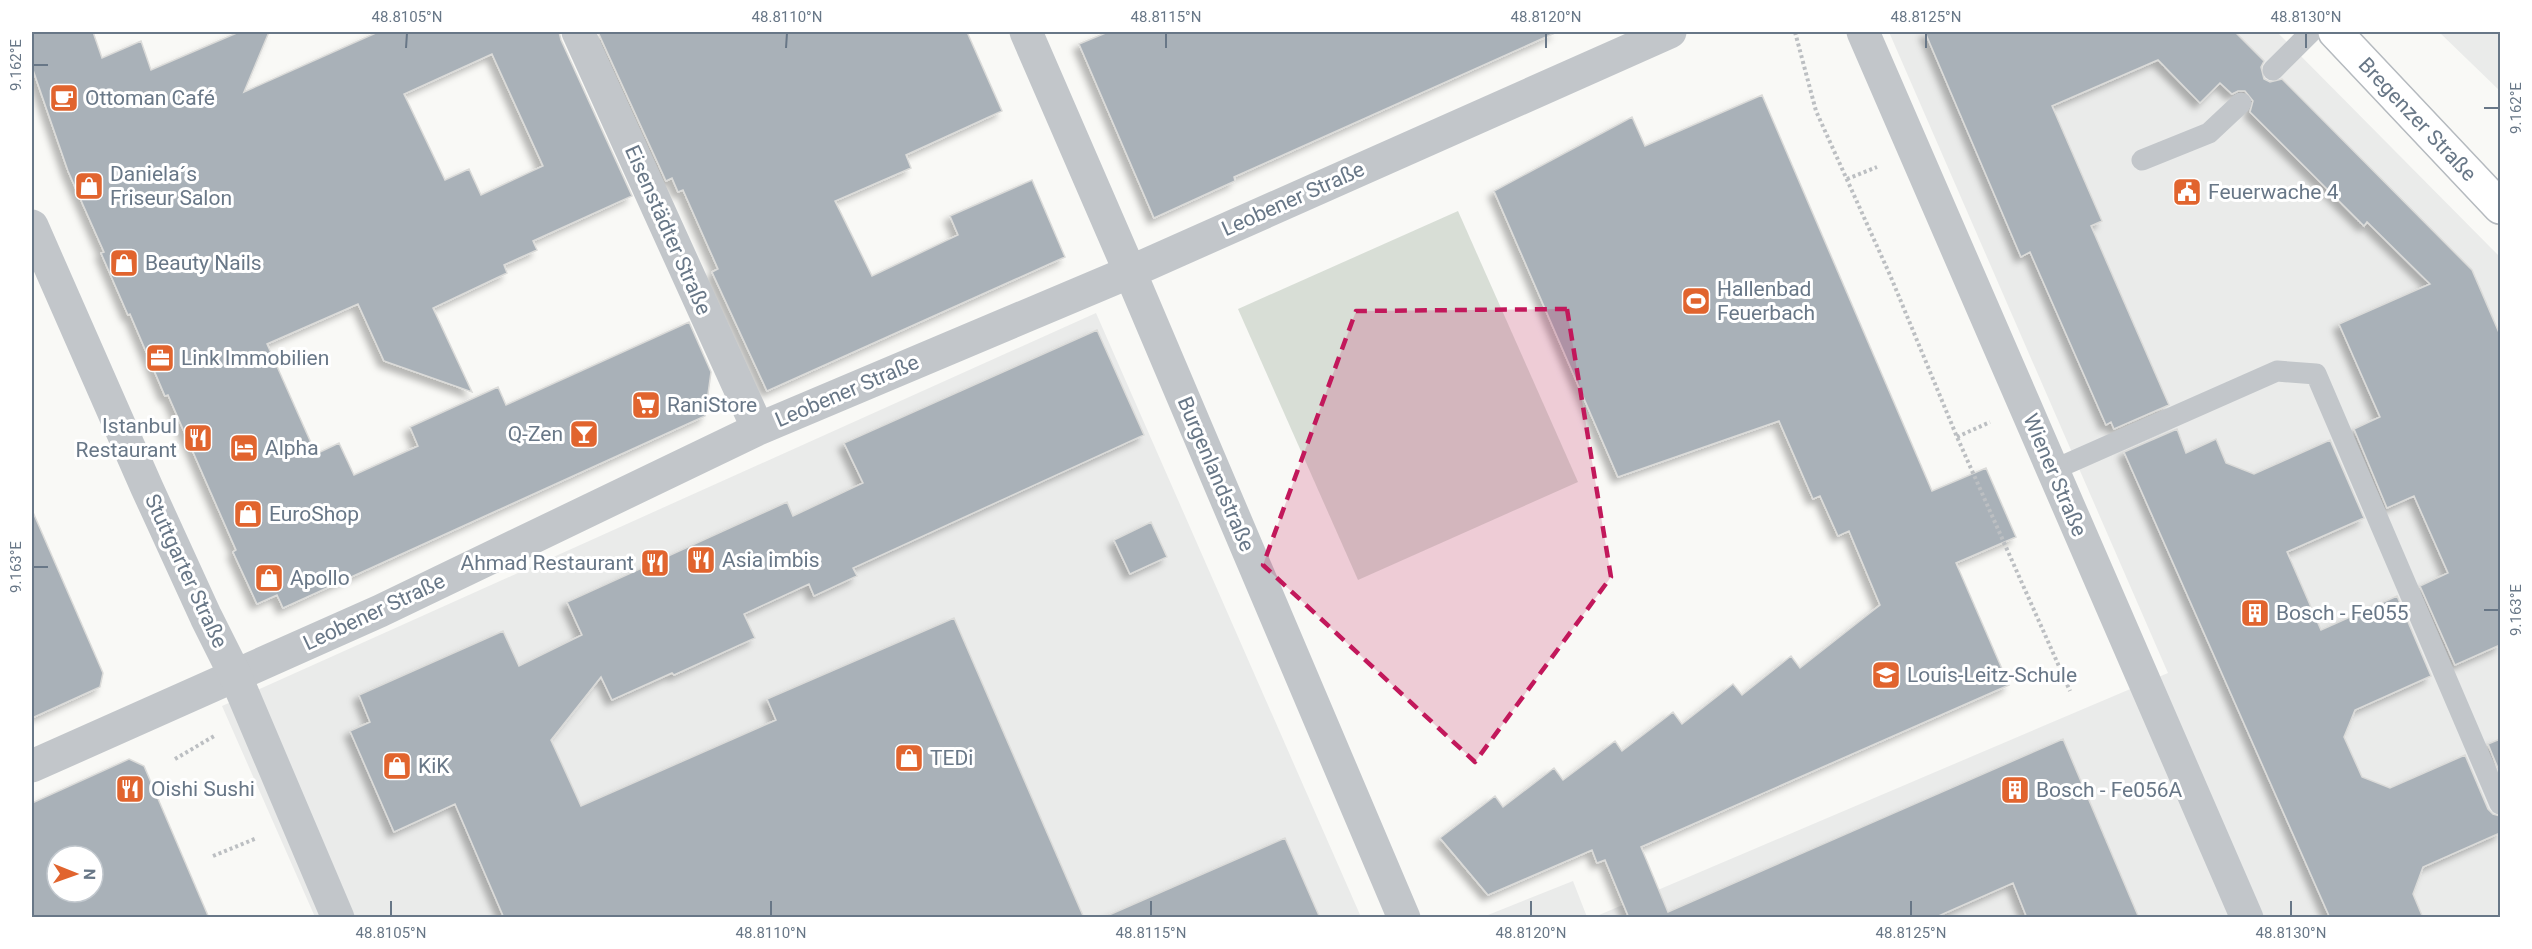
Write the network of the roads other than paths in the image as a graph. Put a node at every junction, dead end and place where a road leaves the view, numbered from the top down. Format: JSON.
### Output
{"nodes":[{"id":1,"x":578,"y":32,"type":"edge"},
{"id":2,"x":1026,"y":32,"type":"edge"},
{"id":3,"x":1670,"y":32,"type":"edge"},
{"id":4,"x":1863,"y":32,"type":"edge"},
{"id":5,"x":2311,"y":32,"type":"edge"},
{"id":6,"x":2335,"y":32,"type":"edge"},
{"id":7,"x":2273,"y":70,"type":"dead end"},
{"id":8,"x":2241,"y":104,"type":"dead end"},
{"id":9,"x":2142,"y":160,"type":"dead end"},
{"id":10,"x":2500,"y":207,"type":"edge"},
{"id":11,"x":32,"y":226,"type":"edge"},
{"id":12,"x":1130,"y":272,"type":"junction"},
{"id":13,"x":758,"y":429,"type":"junction"},
{"id":14,"x":2052,"y":470,"type":"junction"},
{"id":15,"x":235,"y":675,"type":"junction"},
{"id":16,"x":32,"y":766,"type":"edge"},
{"id":17,"x":2500,"y":804,"type":"edge"},
{"id":18,"x":338,"y":918,"type":"edge"},
{"id":19,"x":1404,"y":918,"type":"edge"},
{"id":20,"x":2247,"y":918,"type":"edge"}],
"edges":[{"from":1,"to":13,"type":"street","name":"Eisenstädter Straße"},
{"from":2,"to":12,"type":"street","name":"Burgenlandstraße"},
{"from":3,"to":12,"type":"street","name":"Leobener Straße"},
{"from":4,"to":14,"type":"street","name":"Wiener Straße"},
{"from":5,"to":7,"type":"lane"},
{"from":6,"to":10,"type":"main road","name":"Bregenzer Straße"},
{"from":8,"to":9,"type":"lane"},
{"from":11,"to":15,"type":"street","name":"Stuttgarter Straße"},
{"from":12,"to":13,"type":"street","name":"Leobener Straße"},
{"from":12,"to":19,"type":"street","name":"Burgenlandstraße"},
{"from":13,"to":15,"type":"street","name":"Leobener Straße"},
{"from":14,"to":17,"type":"lane"},
{"from":14,"to":20,"type":"street","name":"Wiener Straße"},
{"from":15,"to":16,"type":"street","name":"Leobener Straße"},
{"from":15,"to":18,"type":"street","name":"Stuttgarter Straße"}]}
